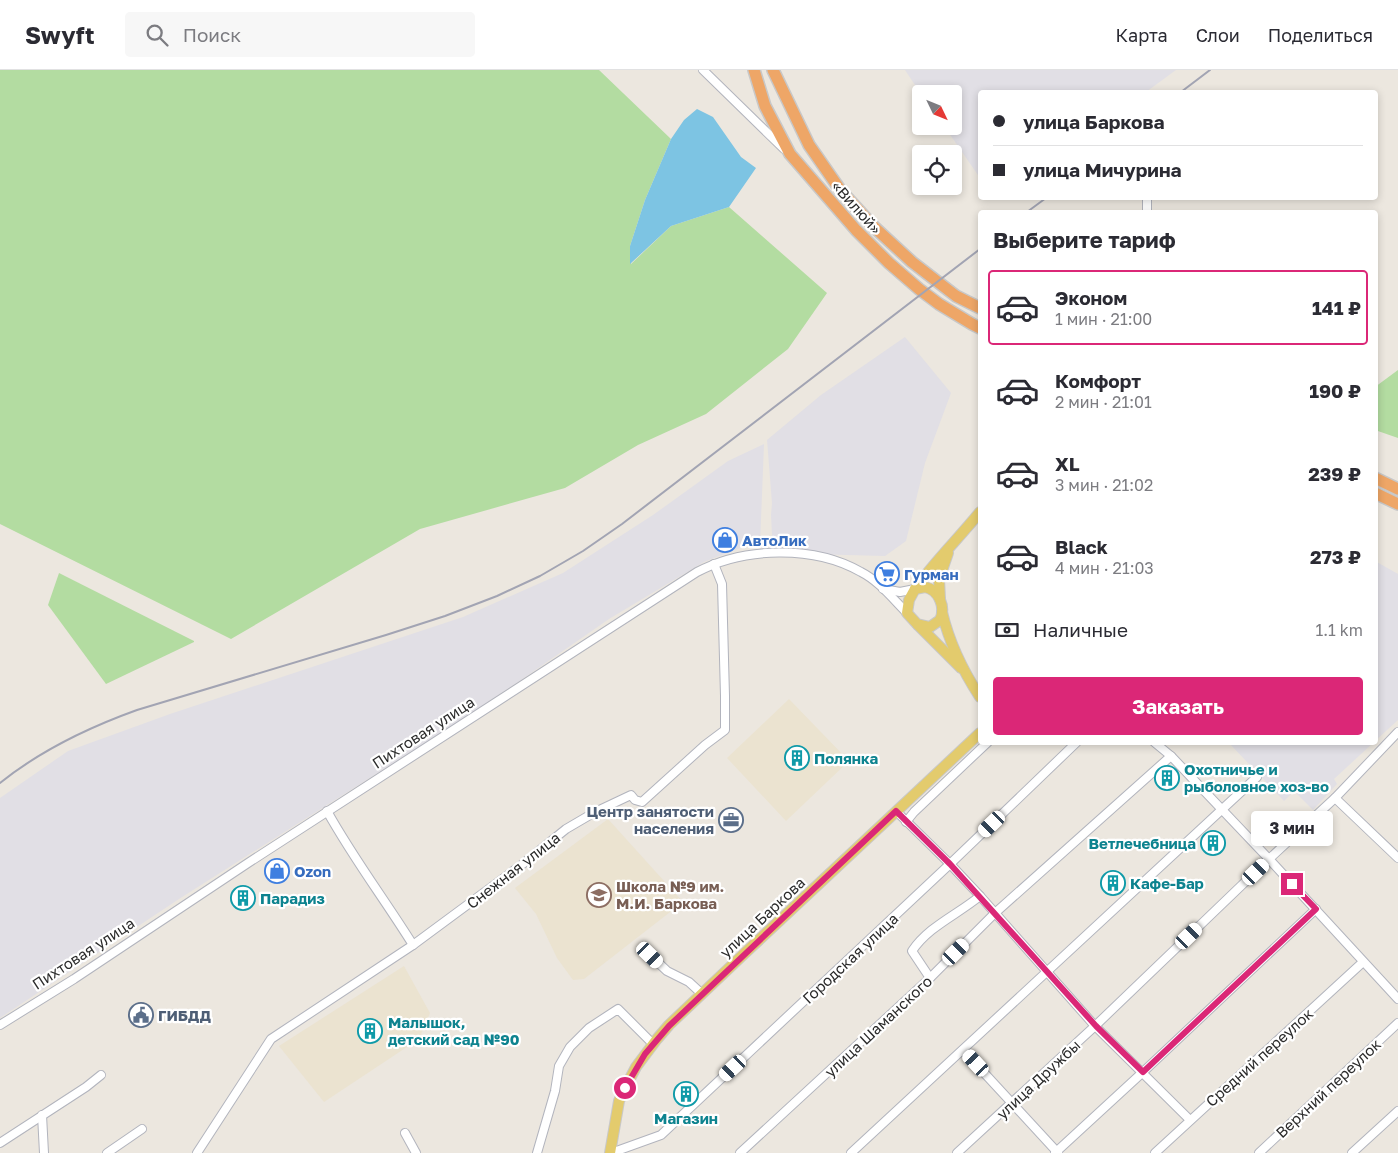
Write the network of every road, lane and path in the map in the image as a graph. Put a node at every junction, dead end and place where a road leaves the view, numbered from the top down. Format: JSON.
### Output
{"nodes":[{"id":1,"x":703,"y":70,"type":"edge"},
{"id":2,"x":754,"y":70,"type":"edge"},
{"id":3,"x":772,"y":70,"type":"edge"},
{"id":4,"x":790,"y":154,"type":"junction"},
{"id":5,"x":978,"y":307,"type":"edge"},
{"id":6,"x":978,"y":327,"type":"edge"},
{"id":7,"x":1378,"y":479,"type":"edge"},
{"id":8,"x":1398,"y":489,"type":"edge"},
{"id":9,"x":1378,"y":494,"type":"edge"},
{"id":10,"x":1398,"y":504,"type":"edge"},
{"id":11,"x":978,"y":514,"type":"edge"},
{"id":12,"x":950,"y":547,"type":"junction"},
{"id":13,"x":714,"y":564,"type":"junction"},
{"id":14,"x":882,"y":588,"type":"junction"},
{"id":15,"x":915,"y":589,"type":"junction"},
{"id":16,"x":940,"y":599,"type":"junction"},
{"id":17,"x":942,"y":612,"type":"junction"},
{"id":18,"x":907,"y":613,"type":"junction"},
{"id":19,"x":917,"y":624,"type":"junction"},
{"id":20,"x":964,"y":670,"type":"junction"},
{"id":21,"x":978,"y":694,"type":"edge"},
{"id":22,"x":1398,"y":732,"type":"edge"},
{"id":23,"x":978,"y":734,"type":"edge"},
{"id":24,"x":985,"y":745,"type":"edge"},
{"id":25,"x":1074,"y":745,"type":"edge"},
{"id":26,"x":1158,"y":745,"type":"edge"},
{"id":27,"x":1171,"y":756,"type":"junction"},
{"id":28,"x":1257,"y":777,"type":"dead end"},
{"id":29,"x":1335,"y":798,"type":"junction"},
{"id":30,"x":1221,"y":810,"type":"junction"},
{"id":31,"x":896,"y":811,"type":"junction"},
{"id":32,"x":327,"y":812,"type":"junction"},
{"id":33,"x":906,"y":822,"type":"junction"},
{"id":34,"x":1398,"y":858,"type":"edge"},
{"id":35,"x":1269,"y":859,"type":"junction"},
{"id":36,"x":950,"y":864,"type":"junction"},
{"id":37,"x":980,"y":896,"type":"junction"},
{"id":38,"x":1316,"y":909,"type":"junction"},
{"id":39,"x":995,"y":913,"type":"junction"},
{"id":40,"x":413,"y":945,"type":"junction"},
{"id":41,"x":650,"y":955,"type":"dead end"},
{"id":42,"x":1363,"y":962,"type":"junction"},
{"id":43,"x":1047,"y":972,"type":"junction"},
{"id":44,"x":930,"y":978,"type":"junction"},
{"id":45,"x":702,"y":994,"type":"junction"},
{"id":46,"x":1398,"y":999,"type":"edge"},
{"id":47,"x":1398,"y":1023,"type":"edge"},
{"id":48,"x":0,"y":1025,"type":"edge"},
{"id":49,"x":1096,"y":1026,"type":"junction"},
{"id":50,"x":653,"y":1044,"type":"junction"},
{"id":51,"x":963,"y":1050,"type":"junction"},
{"id":52,"x":1143,"y":1072,"type":"junction"},
{"id":53,"x":101,"y":1074,"type":"dead end"},
{"id":54,"x":1012,"y":1102,"type":"junction"},
{"id":55,"x":1398,"y":1111,"type":"edge"},
{"id":56,"x":42,"y":1115,"type":"junction"},
{"id":57,"x":1190,"y":1120,"type":"junction"},
{"id":58,"x":142,"y":1129,"type":"dead end"},
{"id":59,"x":406,"y":1133,"type":"dead end"},
{"id":60,"x":0,"y":1143,"type":"edge"},
{"id":61,"x":1056,"y":1152,"type":"edge"},
{"id":62,"x":44,"y":1153,"type":"edge"},
{"id":63,"x":107,"y":1153,"type":"edge"},
{"id":64,"x":197,"y":1153,"type":"edge"},
{"id":65,"x":416,"y":1153,"type":"edge"},
{"id":66,"x":537,"y":1153,"type":"edge"},
{"id":67,"x":610,"y":1153,"type":"edge"},
{"id":68,"x":740,"y":1153,"type":"edge"},
{"id":69,"x":852,"y":1153,"type":"edge"},
{"id":70,"x":957,"y":1153,"type":"edge"},
{"id":71,"x":1155,"y":1153,"type":"edge"},
{"id":72,"x":1259,"y":1153,"type":"edge"},
{"id":73,"x":1352,"y":1153,"type":"edge"}],
"edges":[{"from":1,"to":4,"type":"street"},
{"from":2,"to":4,"type":"highway","name":"«Вилюй»"},
{"from":3,"to":5,"type":"highway","name":"«Вилюй»"},
{"from":4,"to":6,"type":"highway","name":"«Вилюй»"},
{"from":7,"to":8,"type":"highway"},
{"from":9,"to":10,"type":"highway"},
{"from":11,"to":12,"type":"main road"},
{"from":12,"to":15,"type":"main road"},
{"from":12,"to":16,"type":"main road"},
{"from":13,"to":14,"type":"street","name":"Пихтовая улица"},
{"from":13,"to":32,"type":"street","name":"Пихтовая улица"},
{"from":13,"to":40,"type":"street","name":"Снежная улица"},
{"from":14,"to":15,"type":"street"},
{"from":14,"to":18,"type":"street","name":"Пихтовая улица"},
{"from":15,"to":16,"type":"main road"},
{"from":15,"to":18,"type":"main road"},
{"from":16,"to":17,"type":"main road"},
{"from":17,"to":19,"type":"main road"},
{"from":17,"to":20,"type":"main road"},
{"from":18,"to":19,"type":"main road"},
{"from":19,"to":20,"type":"main road"},
{"from":20,"to":21,"type":"main road"},
{"from":22,"to":29,"type":"street","name":"улица Дружбы"},
{"from":23,"to":31,"type":"main road","name":"улица Баркова"},
{"from":24,"to":33,"type":"street"},
{"from":25,"to":36,"type":"street","name":"Городская улица"},
{"from":26,"to":27,"type":"street"},
{"from":27,"to":30,"type":"street"},
{"from":27,"to":39,"type":"street","name":"улица Шаманского"},
{"from":28,"to":30,"type":"street"},
{"from":29,"to":34,"type":"street"},
{"from":29,"to":35,"type":"street","name":"улица Дружбы"},
{"from":30,"to":35,"type":"street"},
{"from":30,"to":43,"type":"street"},
{"from":31,"to":33,"type":"street"},
{"from":31,"to":45,"type":"main road","name":"улица Баркова"},
{"from":32,"to":40,"type":"street"},
{"from":32,"to":48,"type":"street","name":"Пихтовая улица"},
{"from":33,"to":36,"type":"street"},
{"from":35,"to":38,"type":"street"},
{"from":35,"to":49,"type":"street","name":"улица Дружбы"},
{"from":36,"to":37,"type":"street"},
{"from":36,"to":67,"type":"street","name":"Городская улица"},
{"from":37,"to":39,"type":"street"},
{"from":37,"to":44,"type":"street"},
{"from":38,"to":42,"type":"street"},
{"from":38,"to":52,"type":"street"},
{"from":39,"to":43,"type":"street"},
{"from":39,"to":44,"type":"street","name":"улица Шаманского"},
{"from":40,"to":64,"type":"street","name":"Снежная улица"},
{"from":41,"to":45,"type":"street"},
{"from":42,"to":46,"type":"street"},
{"from":42,"to":57,"type":"street","name":"Средний переулок"},
{"from":43,"to":49,"type":"street"},
{"from":43,"to":51,"type":"street"},
{"from":44,"to":68,"type":"street","name":"улица Шаманского"},
{"from":45,"to":50,"type":"main road","name":"улица Баркова"},
{"from":47,"to":72,"type":"street","name":"Верхний переулок"},
{"from":49,"to":52,"type":"street"},
{"from":49,"to":54,"type":"street","name":"улица Дружбы"},
{"from":50,"to":66,"type":"street"},
{"from":50,"to":67,"type":"main road","name":"улица Баркова"},
{"from":51,"to":54,"type":"street"},
{"from":51,"to":69,"type":"street"},
{"from":52,"to":57,"type":"street"},
{"from":52,"to":61,"type":"street"},
{"from":53,"to":56,"type":"street"},
{"from":54,"to":61,"type":"street"},
{"from":54,"to":70,"type":"street","name":"улица Дружбы"},
{"from":55,"to":73,"type":"street"},
{"from":56,"to":60,"type":"street"},
{"from":56,"to":62,"type":"street"},
{"from":57,"to":71,"type":"street","name":"Средний переулок"},
{"from":58,"to":63,"type":"street"},
{"from":59,"to":65,"type":"street"}]}
